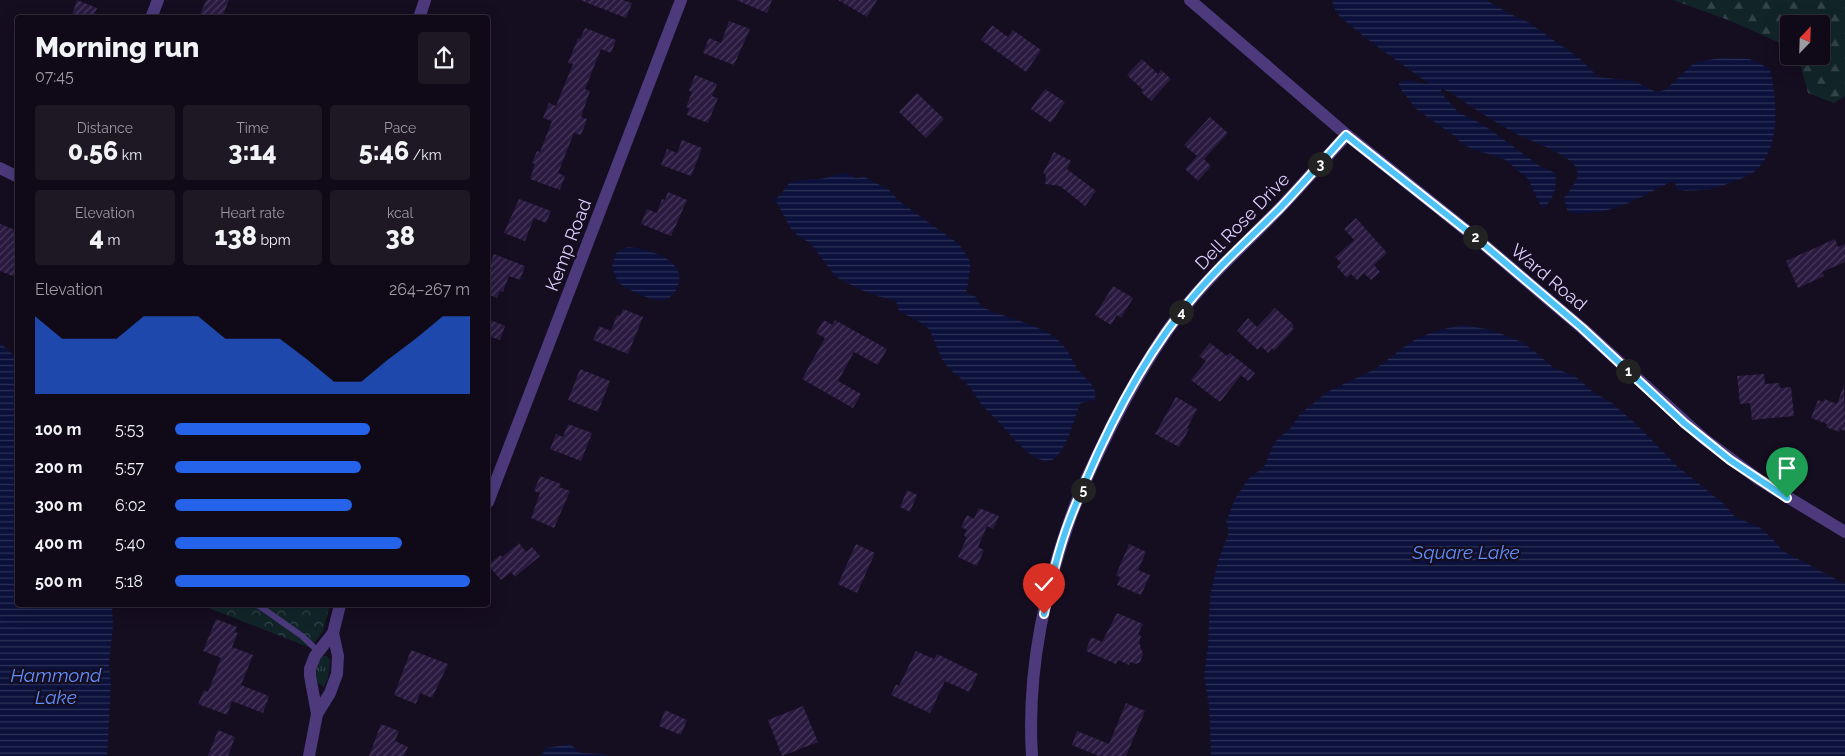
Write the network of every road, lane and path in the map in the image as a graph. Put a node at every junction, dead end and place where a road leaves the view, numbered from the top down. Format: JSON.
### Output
{"nodes":[{"id":1,"x":158,"y":0,"type":"edge"},
{"id":2,"x":425,"y":0,"type":"edge"},
{"id":3,"x":681,"y":0,"type":"edge"},
{"id":4,"x":1190,"y":0,"type":"edge"},
{"id":5,"x":152,"y":15,"type":"edge"},
{"id":6,"x":420,"y":15,"type":"edge"},
{"id":7,"x":1346,"y":135,"type":"junction"},
{"id":8,"x":0,"y":168,"type":"edge"},
{"id":9,"x":15,"y":176,"type":"edge"},
{"id":10,"x":490,"y":497,"type":"edge"},
{"id":11,"x":1845,"y":532,"type":"edge"},
{"id":12,"x":261,"y":607,"type":"edge"},
{"id":13,"x":340,"y":607,"type":"edge"},
{"id":14,"x":333,"y":633,"type":"junction"},
{"id":15,"x":318,"y":651,"type":"junction"},
{"id":16,"x":317,"y":714,"type":"junction"},
{"id":17,"x":309,"y":756,"type":"edge"},
{"id":18,"x":1032,"y":756,"type":"edge"}],
"edges":[{"from":1,"to":5,"type":"street"},
{"from":2,"to":6,"type":"street"},
{"from":3,"to":10,"type":"street","name":"Kemp Road"},
{"from":4,"to":7,"type":"street","name":"Ward Road"},
{"from":7,"to":11,"type":"street","name":"Ward Road"},
{"from":7,"to":18,"type":"street","name":"Dell Rose Drive"},
{"from":8,"to":9,"type":"street"},
{"from":12,"to":15,"type":"lane"},
{"from":13,"to":14,"type":"street"},
{"from":14,"to":15,"type":"street"},
{"from":14,"to":16,"type":"street"},
{"from":15,"to":16,"type":"street"},
{"from":16,"to":17,"type":"street"}]}
